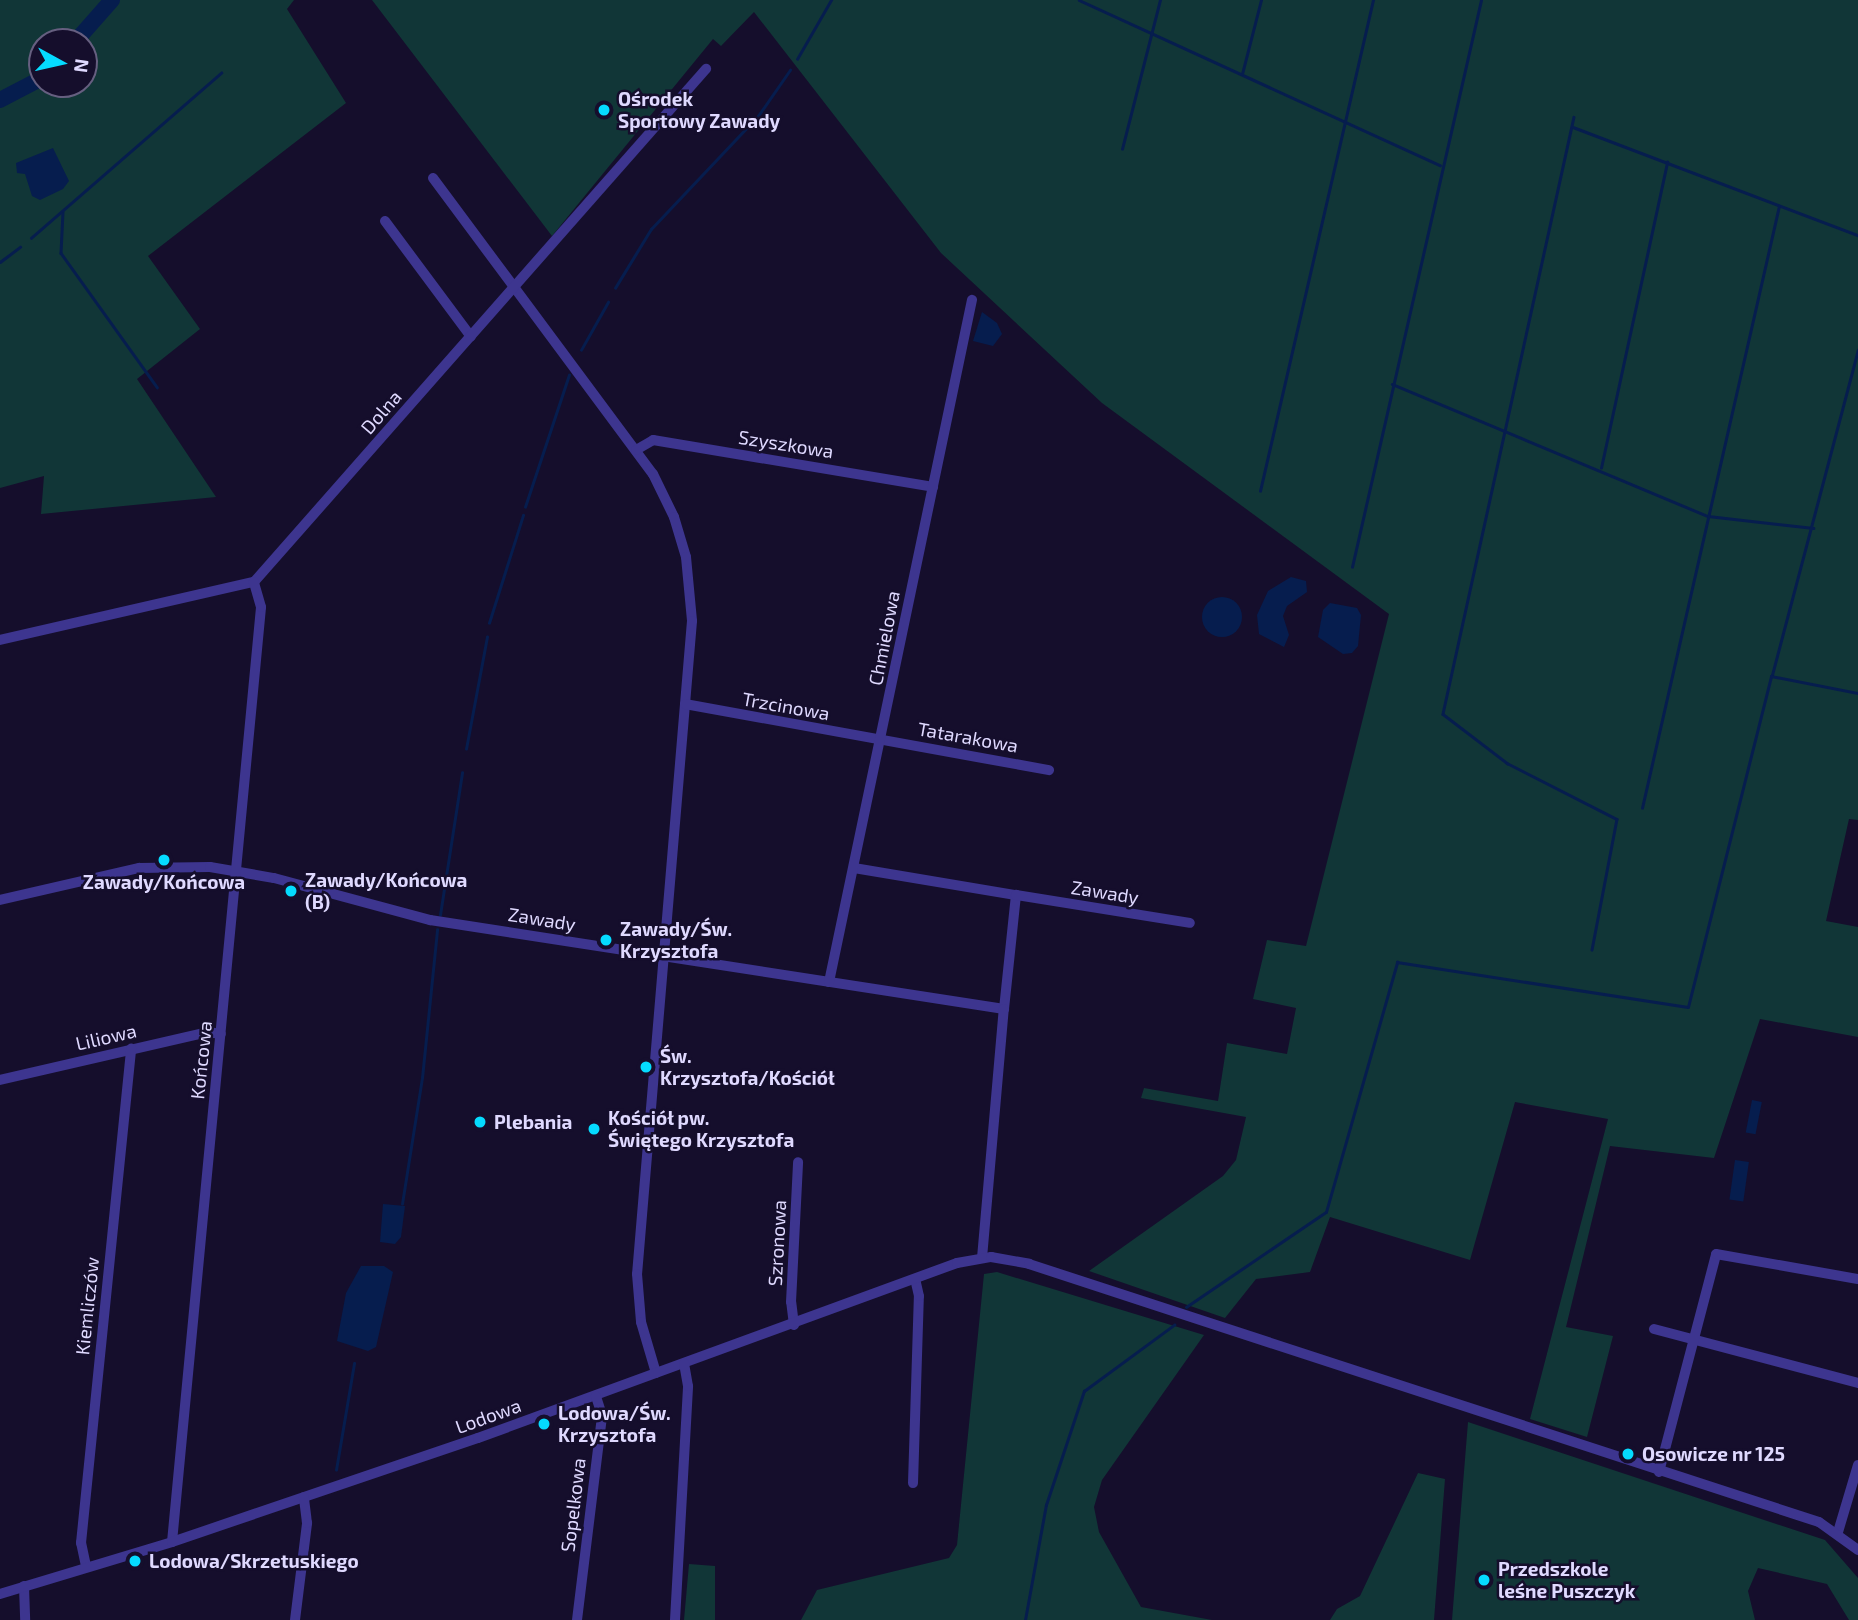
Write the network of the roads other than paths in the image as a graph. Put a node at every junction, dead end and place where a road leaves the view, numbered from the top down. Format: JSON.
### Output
{"nodes":[{"id":1,"x":706,"y":69,"type":"dead end"},
{"id":2,"x":433,"y":178,"type":"dead end"},
{"id":3,"x":385,"y":221,"type":"dead end"},
{"id":4,"x":515,"y":289,"type":"junction"},
{"id":5,"x":972,"y":300,"type":"dead end"},
{"id":6,"x":471,"y":337,"type":"junction"},
{"id":7,"x":636,"y":450,"type":"junction"},
{"id":8,"x":933,"y":486,"type":"junction"},
{"id":9,"x":254,"y":582,"type":"junction"},
{"id":10,"x":0,"y":640,"type":"edge"},
{"id":11,"x":685,"y":704,"type":"junction"},
{"id":12,"x":881,"y":739,"type":"junction"},
{"id":13,"x":1049,"y":770,"type":"dead end"},
{"id":14,"x":854,"y":869,"type":"junction"},
{"id":15,"x":237,"y":871,"type":"junction"},
{"id":16,"x":1016,"y":895,"type":"junction"},
{"id":17,"x":0,"y":900,"type":"edge"},
{"id":18,"x":1190,"y":923,"type":"dead end"},
{"id":19,"x":664,"y":957,"type":"junction"},
{"id":20,"x":829,"y":982,"type":"junction"},
{"id":21,"x":1004,"y":1009,"type":"junction"},
{"id":22,"x":221,"y":1034,"type":"junction"},
{"id":23,"x":131,"y":1049,"type":"junction"},
{"id":24,"x":0,"y":1080,"type":"edge"},
{"id":25,"x":798,"y":1162,"type":"dead end"},
{"id":26,"x":982,"y":1258,"type":"junction"},
{"id":27,"x":915,"y":1279,"type":"junction"},
{"id":28,"x":1858,"y":1279,"type":"edge"},
{"id":29,"x":794,"y":1325,"type":"junction"},
{"id":30,"x":1654,"y":1329,"type":"dead end"},
{"id":31,"x":1693,"y":1340,"type":"junction"},
{"id":32,"x":684,"y":1363,"type":"junction"},
{"id":33,"x":656,"y":1373,"type":"junction"},
{"id":34,"x":1858,"y":1383,"type":"edge"},
{"id":35,"x":596,"y":1396,"type":"junction"},
{"id":36,"x":1858,"y":1465,"type":"edge"},
{"id":37,"x":1659,"y":1472,"type":"junction"},
{"id":38,"x":913,"y":1483,"type":"dead end"},
{"id":39,"x":304,"y":1497,"type":"junction"},
{"id":40,"x":1838,"y":1532,"type":"junction"},
{"id":41,"x":172,"y":1542,"type":"junction"},
{"id":42,"x":1858,"y":1550,"type":"edge"},
{"id":43,"x":86,"y":1566,"type":"junction"},
{"id":44,"x":24,"y":1586,"type":"junction"},
{"id":45,"x":0,"y":1594,"type":"edge"},
{"id":46,"x":24,"y":1620,"type":"edge"},
{"id":47,"x":295,"y":1620,"type":"edge"},
{"id":48,"x":578,"y":1620,"type":"edge"},
{"id":49,"x":675,"y":1620,"type":"edge"}],
"edges":[{"from":1,"to":4,"type":"street","name":"Dolna"},
{"from":2,"to":4,"type":"street"},
{"from":3,"to":6,"type":"street"},
{"from":4,"to":6,"type":"street","name":"Dolna"},
{"from":4,"to":7,"type":"street"},
{"from":5,"to":8,"type":"street","name":"Chmielowa"},
{"from":6,"to":9,"type":"street","name":"Dolna"},
{"from":7,"to":8,"type":"street","name":"Szyszkowa"},
{"from":7,"to":11,"type":"street"},
{"from":8,"to":12,"type":"street","name":"Chmielowa"},
{"from":9,"to":10,"type":"street"},
{"from":9,"to":15,"type":"street","name":"Końcowa"},
{"from":11,"to":12,"type":"street","name":"Trzcinowa"},
{"from":11,"to":19,"type":"street"},
{"from":12,"to":13,"type":"street","name":"Tatarakowa"},
{"from":12,"to":14,"type":"street","name":"Chmielowa"},
{"from":14,"to":16,"type":"street","name":"Zawady"},
{"from":14,"to":20,"type":"street","name":"Chmielowa"},
{"from":15,"to":17,"type":"street","name":"Zawady"},
{"from":15,"to":19,"type":"street","name":"Zawady"},
{"from":15,"to":22,"type":"street","name":"Końcowa"},
{"from":16,"to":18,"type":"street","name":"Zawady"},
{"from":16,"to":21,"type":"street"},
{"from":19,"to":20,"type":"street","name":"Zawady"},
{"from":19,"to":33,"type":"street"},
{"from":20,"to":21,"type":"street","name":"Zawady"},
{"from":21,"to":26,"type":"street"},
{"from":22,"to":23,"type":"street","name":"Liliowa"},
{"from":22,"to":41,"type":"street","name":"Końcowa"},
{"from":23,"to":24,"type":"street","name":"Liliowa"},
{"from":23,"to":43,"type":"street","name":"Kiemliczów"},
{"from":25,"to":29,"type":"street","name":"Szronowa"},
{"from":26,"to":27,"type":"street","name":"Lodowa"},
{"from":26,"to":37,"type":"street"},
{"from":27,"to":29,"type":"street","name":"Lodowa"},
{"from":27,"to":38,"type":"street"},
{"from":28,"to":31,"type":"street"},
{"from":29,"to":32,"type":"street","name":"Lodowa"},
{"from":30,"to":31,"type":"street"},
{"from":31,"to":34,"type":"street"},
{"from":31,"to":37,"type":"street"},
{"from":32,"to":33,"type":"street","name":"Lodowa"},
{"from":32,"to":49,"type":"street"},
{"from":33,"to":35,"type":"street","name":"Lodowa"},
{"from":35,"to":39,"type":"street","name":"Lodowa"},
{"from":35,"to":48,"type":"street","name":"Sopelkowa"},
{"from":36,"to":40,"type":"street"},
{"from":37,"to":40,"type":"street"},
{"from":39,"to":41,"type":"street","name":"Lodowa"},
{"from":39,"to":47,"type":"street"},
{"from":40,"to":42,"type":"street"},
{"from":41,"to":43,"type":"street","name":"Lodowa"},
{"from":43,"to":44,"type":"street","name":"Lodowa"},
{"from":44,"to":45,"type":"street","name":"Lodowa"},
{"from":44,"to":46,"type":"street"}]}
